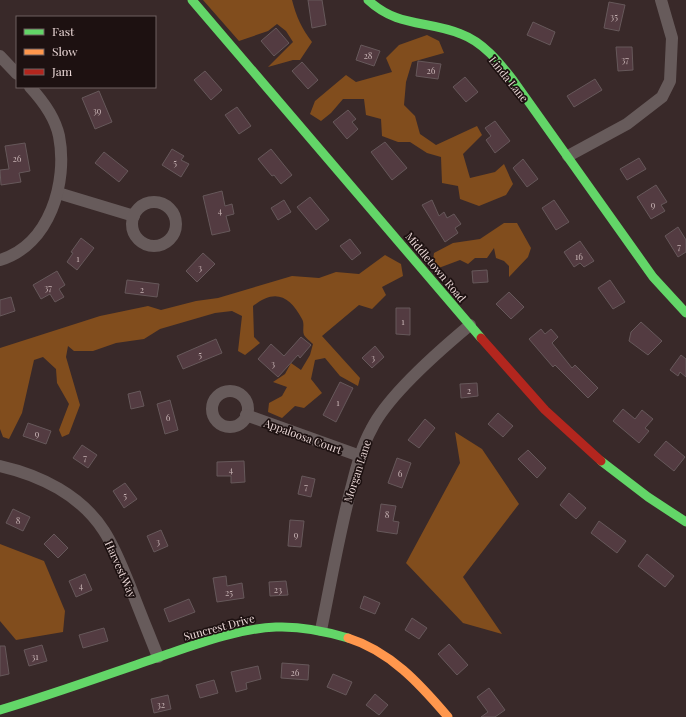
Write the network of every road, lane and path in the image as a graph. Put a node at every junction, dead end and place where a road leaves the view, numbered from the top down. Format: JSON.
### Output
{"nodes":[{"id":1,"x":192,"y":0,"type":"edge"},
{"id":2,"x":368,"y":0,"type":"edge"},
{"id":3,"x":660,"y":0,"type":"edge"},
{"id":4,"x":0,"y":56,"type":"edge"},
{"id":5,"x":16,"y":73,"type":"edge"},
{"id":6,"x":31,"y":88,"type":"edge"},
{"id":7,"x":568,"y":156,"type":"junction"},
{"id":8,"x":58,"y":193,"type":"junction"},
{"id":9,"x":134,"y":216,"type":"dead end"},
{"id":10,"x":0,"y":260,"type":"edge"},
{"id":11,"x":686,"y":313,"type":"edge"},
{"id":12,"x":470,"y":325,"type":"junction"},
{"id":13,"x":246,"y":416,"type":"dead end"},
{"id":14,"x":360,"y":456,"type":"junction"},
{"id":15,"x":0,"y":466,"type":"edge"},
{"id":16,"x":686,"y":522,"type":"edge"},
{"id":17,"x":321,"y":630,"type":"junction"},
{"id":18,"x":158,"y":657,"type":"junction"},
{"id":19,"x":0,"y":710,"type":"edge"},
{"id":20,"x":448,"y":717,"type":"edge"}],
"edges":[{"from":1,"to":12,"type":"street","name":"Middletown Road"},
{"from":2,"to":7,"type":"street","name":"Linda Lane"},
{"from":3,"to":7,"type":"street"},
{"from":4,"to":5,"type":"street"},
{"from":6,"to":8,"type":"street"},
{"from":7,"to":11,"type":"street","name":"Linda Lane"},
{"from":8,"to":9,"type":"street"},
{"from":8,"to":10,"type":"street"},
{"from":12,"to":14,"type":"street","name":"Morgan Lane"},
{"from":12,"to":16,"type":"street","name":"Middletown Road"},
{"from":13,"to":14,"type":"street","name":"Appaloosa Court"},
{"from":14,"to":17,"type":"street","name":"Morgan Lane"},
{"from":15,"to":18,"type":"street","name":"Harvest Way"},
{"from":17,"to":18,"type":"street","name":"Suncrest Drive"},
{"from":17,"to":20,"type":"street","name":"Suncrest Drive"},
{"from":18,"to":19,"type":"street","name":"Suncrest Drive"}]}
